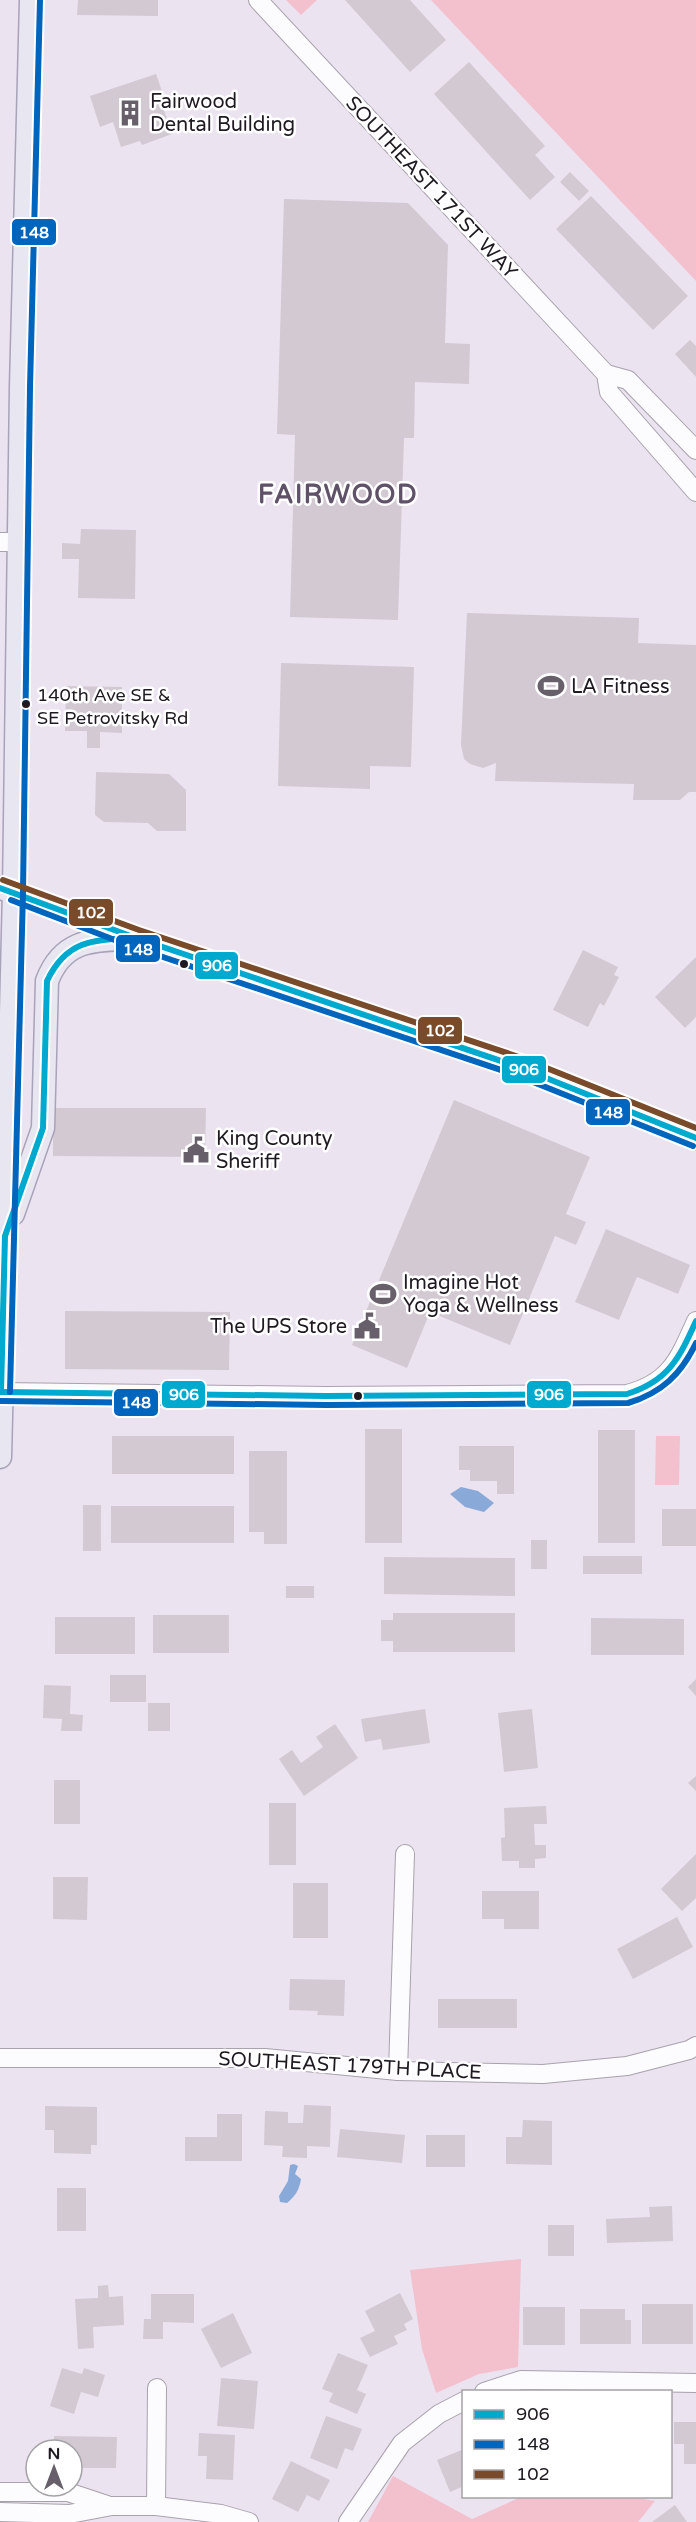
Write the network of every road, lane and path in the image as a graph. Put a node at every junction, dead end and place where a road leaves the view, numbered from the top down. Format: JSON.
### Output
{"nodes":[{"id":1,"x":31,"y":0,"type":"edge"},
{"id":2,"x":258,"y":0,"type":"edge"},
{"id":3,"x":606,"y":375,"type":"junction"},
{"id":4,"x":696,"y":450,"type":"edge"},
{"id":5,"x":696,"y":492,"type":"edge"},
{"id":6,"x":10,"y":542,"type":"edge"},
{"id":7,"x":7,"y":890,"type":"edge"},
{"id":8,"x":136,"y":938,"type":"junction"},
{"id":9,"x":696,"y":1138,"type":"edge"},
{"id":10,"x":5,"y":1236,"type":"junction"},
{"id":11,"x":696,"y":1321,"type":"edge"},
{"id":12,"x":2,"y":1392,"type":"junction"},
{"id":13,"x":0,"y":1457,"type":"edge"},
{"id":14,"x":405,"y":1854,"type":"dead end"},
{"id":15,"x":696,"y":2046,"type":"edge"},
{"id":16,"x":0,"y":2058,"type":"edge"},
{"id":17,"x":398,"y":2071,"type":"junction"},
{"id":18,"x":696,"y":2383,"type":"edge"},
{"id":19,"x":157,"y":2388,"type":"dead end"},
{"id":20,"x":487,"y":2390,"type":"edge"},
{"id":21,"x":462,"y":2402,"type":"edge"},
{"id":22,"x":0,"y":2493,"type":"edge"},
{"id":23,"x":112,"y":2506,"type":"junction"},
{"id":24,"x":156,"y":2506,"type":"junction"},
{"id":25,"x":0,"y":2512,"type":"edge"},
{"id":26,"x":249,"y":2522,"type":"edge"},
{"id":27,"x":348,"y":2522,"type":"edge"}],
"edges":[{"from":1,"to":6,"type":"main road"},
{"from":2,"to":3,"type":"street","name":"SOUTHEAST 171ST WAY"},
{"from":3,"to":4,"type":"street","name":"SOUTHEAST 171ST WAY"},
{"from":3,"to":5,"type":"street","name":"SOUTHEAST 171ST WAY"},
{"from":6,"to":7,"type":"main road"},
{"from":7,"to":8,"type":"main road"},
{"from":7,"to":10,"type":"main road"},
{"from":8,"to":9,"type":"main road"},
{"from":8,"to":10,"type":"main road"},
{"from":10,"to":12,"type":"main road"},
{"from":11,"to":12,"type":"street"},
{"from":12,"to":13,"type":"main road"},
{"from":14,"to":17,"type":"street"},
{"from":15,"to":17,"type":"street","name":"SOUTHEAST 179TH PLACE"},
{"from":16,"to":17,"type":"street","name":"SOUTHEAST 179TH PLACE"},
{"from":18,"to":20,"type":"street"},
{"from":19,"to":24,"type":"street"},
{"from":21,"to":27,"type":"street"},
{"from":22,"to":23,"type":"street"},
{"from":23,"to":24,"type":"street"},
{"from":23,"to":25,"type":"street"},
{"from":24,"to":26,"type":"street"}]}
